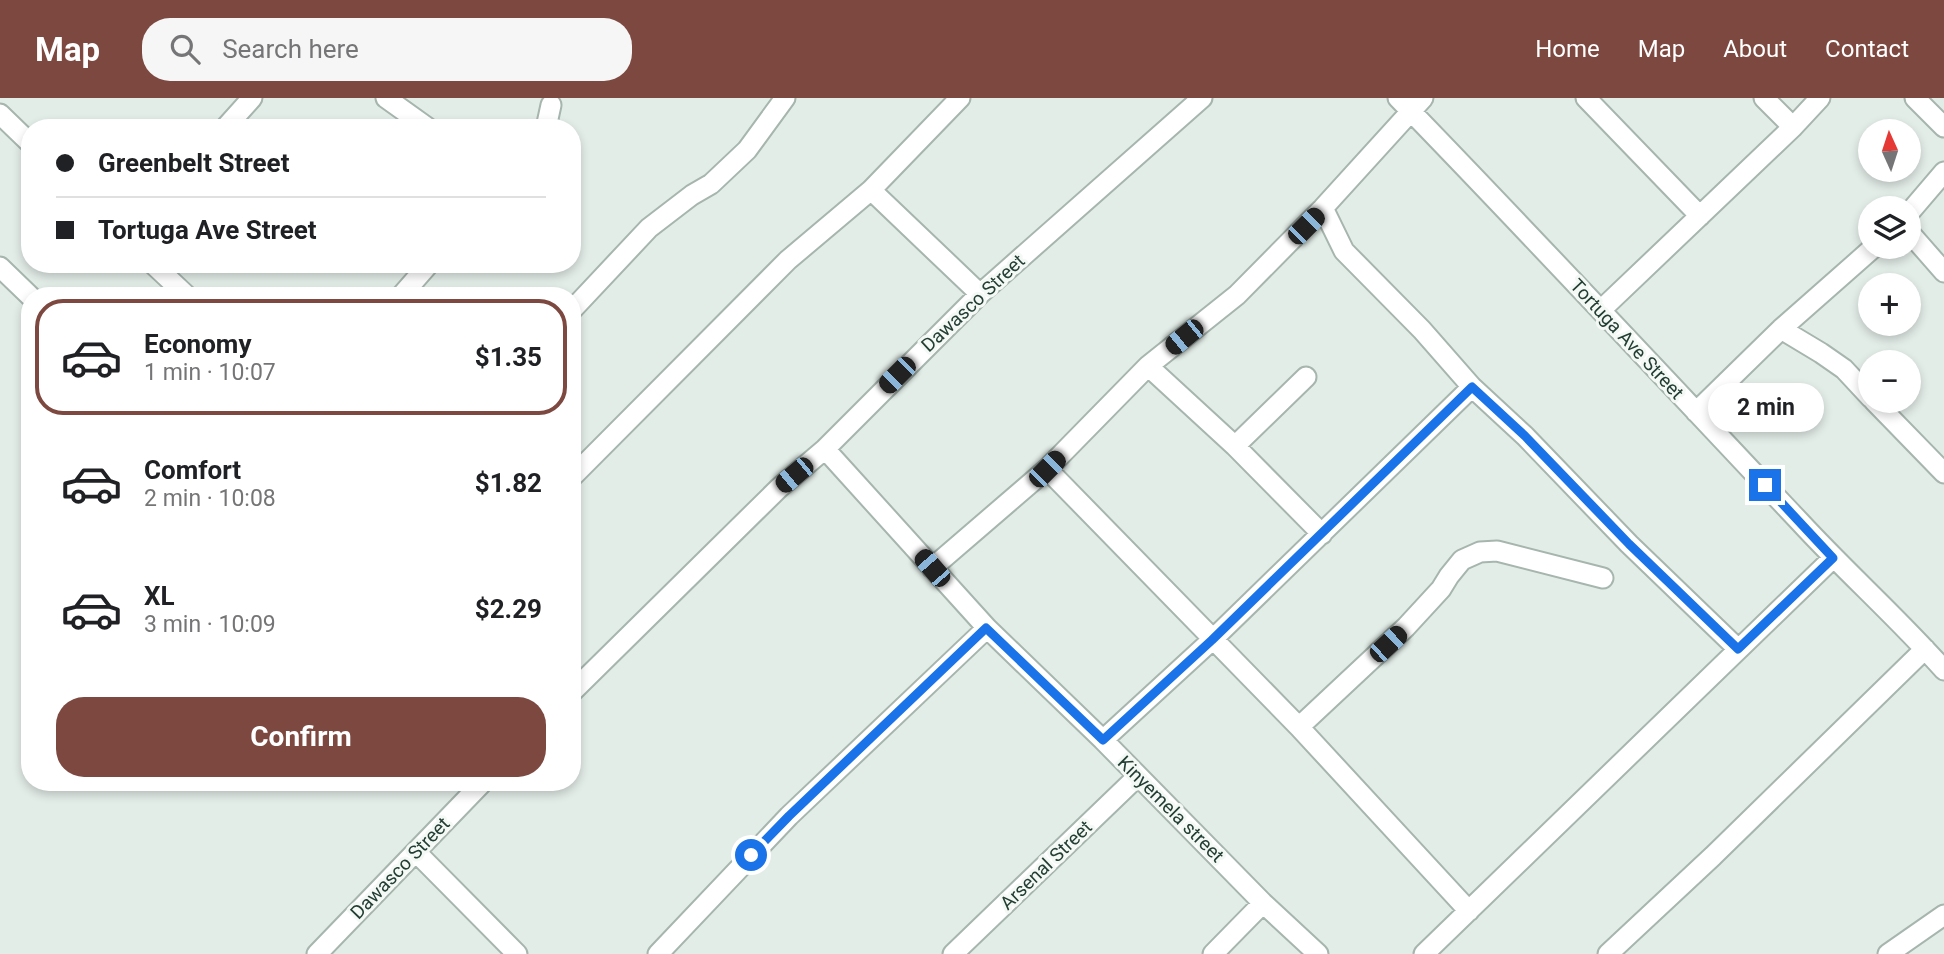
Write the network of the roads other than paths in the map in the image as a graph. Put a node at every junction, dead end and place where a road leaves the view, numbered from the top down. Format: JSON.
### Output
{"nodes":[{"id":1,"x":252,"y":98,"type":"edge"},
{"id":2,"x":386,"y":98,"type":"edge"},
{"id":3,"x":785,"y":98,"type":"edge"},
{"id":4,"x":960,"y":98,"type":"edge"},
{"id":5,"x":1202,"y":98,"type":"edge"},
{"id":6,"x":1586,"y":98,"type":"edge"},
{"id":7,"x":1764,"y":98,"type":"edge"},
{"id":8,"x":1820,"y":98,"type":"edge"},
{"id":9,"x":1915,"y":98,"type":"edge"},
{"id":10,"x":1411,"y":102,"type":"edge"},
{"id":11,"x":551,"y":105,"type":"dead end"},
{"id":12,"x":0,"y":114,"type":"edge"},
{"id":13,"x":233,"y":119,"type":"edge"},
{"id":14,"x":415,"y":119,"type":"edge"},
{"id":15,"x":548,"y":119,"type":"edge"},
{"id":16,"x":1793,"y":127,"type":"junction"},
{"id":17,"x":1944,"y":127,"type":"edge"},
{"id":18,"x":21,"y":135,"type":"edge"},
{"id":19,"x":1944,"y":172,"type":"edge"},
{"id":20,"x":871,"y":190,"type":"junction"},
{"id":21,"x":1921,"y":199,"type":"edge"},
{"id":22,"x":1323,"y":208,"type":"junction"},
{"id":23,"x":1700,"y":216,"type":"junction"},
{"id":24,"x":1921,"y":246,"type":"edge"},
{"id":25,"x":1860,"y":259,"type":"edge"},
{"id":26,"x":0,"y":267,"type":"edge"},
{"id":27,"x":1944,"y":272,"type":"edge"},
{"id":28,"x":163,"y":273,"type":"edge"},
{"id":29,"x":421,"y":273,"type":"edge"},
{"id":30,"x":21,"y":287,"type":"edge"},
{"id":31,"x":177,"y":287,"type":"edge"},
{"id":32,"x":409,"y":287,"type":"edge"},
{"id":33,"x":979,"y":294,"type":"junction"},
{"id":34,"x":581,"y":300,"type":"edge"},
{"id":35,"x":1601,"y":310,"type":"junction"},
{"id":36,"x":1781,"y":329,"type":"junction"},
{"id":37,"x":1148,"y":366,"type":"junction"},
{"id":38,"x":1306,"y":377,"type":"dead end"},
{"id":39,"x":1858,"y":384,"type":"edge"},
{"id":40,"x":1472,"y":387,"type":"junction"},
{"id":41,"x":1696,"y":412,"type":"junction"},
{"id":42,"x":1886,"y":413,"type":"edge"},
{"id":43,"x":1235,"y":446,"type":"junction"},
{"id":44,"x":825,"y":449,"type":"junction"},
{"id":45,"x":581,"y":468,"type":"edge"},
{"id":46,"x":1047,"y":469,"type":"junction"},
{"id":47,"x":1944,"y":473,"type":"edge"},
{"id":48,"x":1322,"y":534,"type":"junction"},
{"id":49,"x":1833,"y":558,"type":"junction"},
{"id":50,"x":932,"y":568,"type":"junction"},
{"id":51,"x":1604,"y":578,"type":"dead end"},
{"id":52,"x":986,"y":628,"type":"junction"},
{"id":53,"x":1212,"y":640,"type":"junction"},
{"id":54,"x":1738,"y":649,"type":"junction"},
{"id":55,"x":1925,"y":649,"type":"junction"},
{"id":56,"x":1944,"y":670,"type":"edge"},
{"id":57,"x":581,"y":683,"type":"edge"},
{"id":58,"x":1299,"y":727,"type":"junction"},
{"id":59,"x":1103,"y":740,"type":"junction"},
{"id":60,"x":1138,"y":776,"type":"junction"},
{"id":61,"x":474,"y":791,"type":"edge"},
{"id":62,"x":416,"y":852,"type":"junction"},
{"id":63,"x":1264,"y":903,"type":"junction"},
{"id":64,"x":1469,"y":911,"type":"junction"},
{"id":65,"x":1944,"y":915,"type":"edge"},
{"id":66,"x":317,"y":954,"type":"edge"},
{"id":67,"x":517,"y":954,"type":"edge"},
{"id":68,"x":658,"y":954,"type":"edge"},
{"id":69,"x":953,"y":954,"type":"edge"},
{"id":70,"x":1213,"y":954,"type":"edge"},
{"id":71,"x":1318,"y":954,"type":"edge"},
{"id":72,"x":1424,"y":954,"type":"edge"},
{"id":73,"x":1608,"y":954,"type":"edge"},
{"id":74,"x":1888,"y":954,"type":"edge"}],
"edges":[{"from":1,"to":13,"type":"street"},
{"from":2,"to":14,"type":"street"},
{"from":3,"to":34,"type":"street"},
{"from":4,"to":20,"type":"street"},
{"from":5,"to":33,"type":"street","name":"Dawasco Street"},
{"from":6,"to":23,"type":"street"},
{"from":7,"to":16,"type":"street"},
{"from":8,"to":16,"type":"street"},
{"from":9,"to":17,"type":"street"},
{"from":10,"to":22,"type":"street"},
{"from":10,"to":35,"type":"street","name":"Tortuga Ave Street"},
{"from":11,"to":15,"type":"street"},
{"from":12,"to":18,"type":"street"},
{"from":16,"to":23,"type":"street"},
{"from":19,"to":21,"type":"street"},
{"from":20,"to":33,"type":"street"},
{"from":20,"to":45,"type":"street"},
{"from":22,"to":37,"type":"street"},
{"from":22,"to":40,"type":"street"},
{"from":23,"to":35,"type":"street"},
{"from":24,"to":27,"type":"street"},
{"from":25,"to":36,"type":"street"},
{"from":26,"to":30,"type":"street"},
{"from":28,"to":31,"type":"street"},
{"from":29,"to":32,"type":"street"},
{"from":33,"to":44,"type":"street","name":"Dawasco Street"},
{"from":35,"to":41,"type":"street","name":"Tortuga Ave Street"},
{"from":36,"to":39,"type":"street"},
{"from":36,"to":41,"type":"street"},
{"from":37,"to":43,"type":"street"},
{"from":37,"to":46,"type":"street"},
{"from":38,"to":43,"type":"street"},
{"from":40,"to":48,"type":"street"},
{"from":40,"to":54,"type":"street"},
{"from":41,"to":49,"type":"street","name":"Tortuga Ave Street"},
{"from":42,"to":47,"type":"street"},
{"from":43,"to":48,"type":"street"},
{"from":44,"to":50,"type":"street","name":"Kinyemela street"},
{"from":44,"to":57,"type":"street","name":"Dawasco Street"},
{"from":46,"to":50,"type":"street"},
{"from":46,"to":53,"type":"street"},
{"from":48,"to":53,"type":"street"},
{"from":49,"to":54,"type":"street"},
{"from":49,"to":55,"type":"street","name":"Tortuga Ave Street"},
{"from":50,"to":52,"type":"street","name":"Kinyemela street"},
{"from":51,"to":58,"type":"street"},
{"from":52,"to":59,"type":"street","name":"Kinyemela street"},
{"from":52,"to":68,"type":"street"},
{"from":53,"to":58,"type":"street"},
{"from":53,"to":59,"type":"street"},
{"from":54,"to":64,"type":"street"},
{"from":55,"to":56,"type":"street","name":"Tortuga Ave Street"},
{"from":55,"to":73,"type":"street"},
{"from":58,"to":64,"type":"street"},
{"from":59,"to":60,"type":"street","name":"Kinyemela street"},
{"from":60,"to":63,"type":"street","name":"Kinyemela street"},
{"from":60,"to":69,"type":"street","name":"Arsenal Street"},
{"from":61,"to":62,"type":"street","name":"Dawasco Street"},
{"from":62,"to":66,"type":"street","name":"Dawasco Street"},
{"from":62,"to":67,"type":"street"},
{"from":63,"to":70,"type":"street"},
{"from":63,"to":71,"type":"street","name":"Kinyemela street"},
{"from":64,"to":72,"type":"street"},
{"from":65,"to":74,"type":"street"}]}
